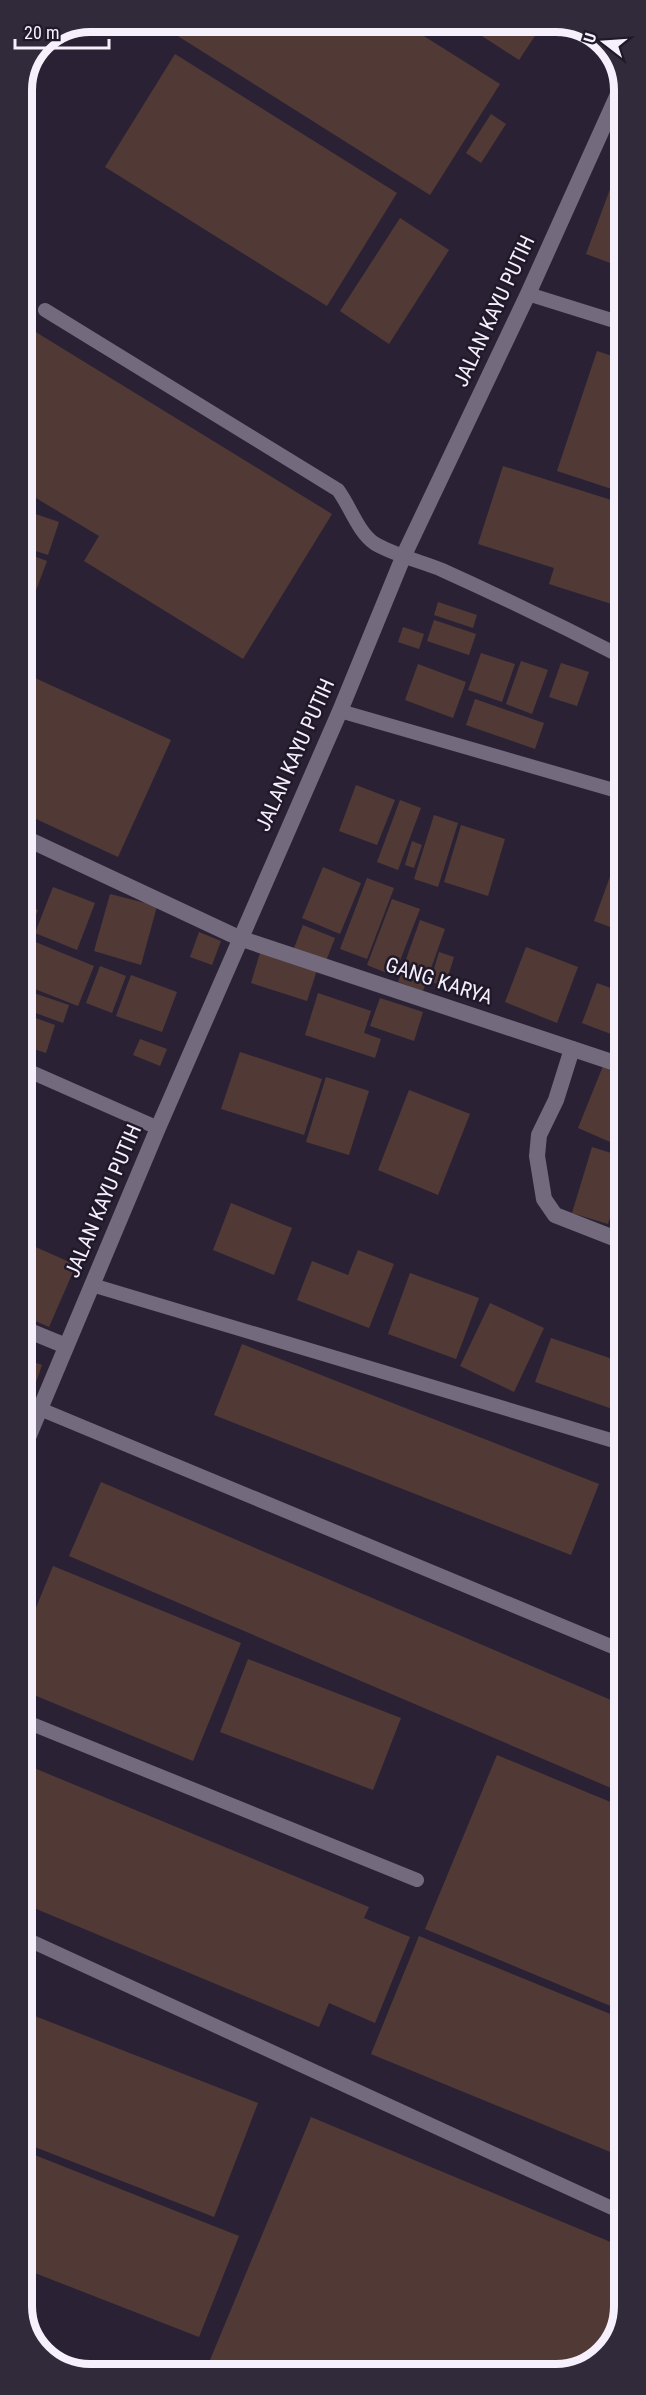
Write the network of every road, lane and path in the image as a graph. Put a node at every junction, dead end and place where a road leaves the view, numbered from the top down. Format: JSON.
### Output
{"nodes":[{"id":1,"x":614,"y":103,"type":"edge"},
{"id":2,"x":528,"y":294,"type":"junction"},
{"id":3,"x":45,"y":310,"type":"dead end"},
{"id":4,"x":614,"y":321,"type":"edge"},
{"id":5,"x":404,"y":555,"type":"junction"},
{"id":6,"x":614,"y":652,"type":"edge"},
{"id":7,"x":340,"y":711,"type":"junction"},
{"id":8,"x":614,"y":790,"type":"edge"},
{"id":9,"x":32,"y":841,"type":"edge"},
{"id":10,"x":239,"y":938,"type":"junction"},
{"id":11,"x":572,"y":1049,"type":"junction"},
{"id":12,"x":614,"y":1063,"type":"edge"},
{"id":13,"x":32,"y":1072,"type":"edge"},
{"id":14,"x":158,"y":1128,"type":"junction"},
{"id":15,"x":614,"y":1238,"type":"edge"},
{"id":16,"x":92,"y":1285,"type":"junction"},
{"id":17,"x":32,"y":1332,"type":"edge"},
{"id":18,"x":66,"y":1346,"type":"junction"},
{"id":19,"x":40,"y":1409,"type":"junction"},
{"id":20,"x":32,"y":1428,"type":"edge"},
{"id":21,"x":614,"y":1441,"type":"edge"},
{"id":22,"x":614,"y":1647,"type":"edge"},
{"id":23,"x":32,"y":1724,"type":"edge"},
{"id":24,"x":417,"y":1880,"type":"dead end"},
{"id":25,"x":32,"y":1942,"type":"edge"},
{"id":26,"x":614,"y":2209,"type":"edge"}],
"edges":[{"from":1,"to":2,"type":"street","name":"JALAN KAYU PUTIH"},
{"from":2,"to":4,"type":"lane"},
{"from":2,"to":5,"type":"street","name":"JALAN KAYU PUTIH"},
{"from":3,"to":5,"type":"lane"},
{"from":5,"to":6,"type":"lane"},
{"from":5,"to":7,"type":"street","name":"JALAN KAYU PUTIH"},
{"from":7,"to":8,"type":"lane"},
{"from":7,"to":10,"type":"street","name":"JALAN KAYU PUTIH"},
{"from":9,"to":10,"type":"street","name":"GANG KARYA"},
{"from":10,"to":11,"type":"street","name":"GANG KARYA"},
{"from":10,"to":14,"type":"street","name":"JALAN KAYU PUTIH"},
{"from":11,"to":12,"type":"street","name":"GANG KARYA"},
{"from":11,"to":15,"type":"street"},
{"from":13,"to":14,"type":"lane"},
{"from":14,"to":16,"type":"street","name":"JALAN KAYU PUTIH"},
{"from":16,"to":18,"type":"street","name":"JALAN KAYU PUTIH"},
{"from":16,"to":21,"type":"lane"},
{"from":17,"to":18,"type":"street"},
{"from":18,"to":19,"type":"street","name":"JALAN KAYU PUTIH"},
{"from":19,"to":20,"type":"street","name":"JALAN KAYU PUTIH"},
{"from":19,"to":22,"type":"lane"},
{"from":23,"to":24,"type":"lane"},
{"from":25,"to":26,"type":"lane"}]}
